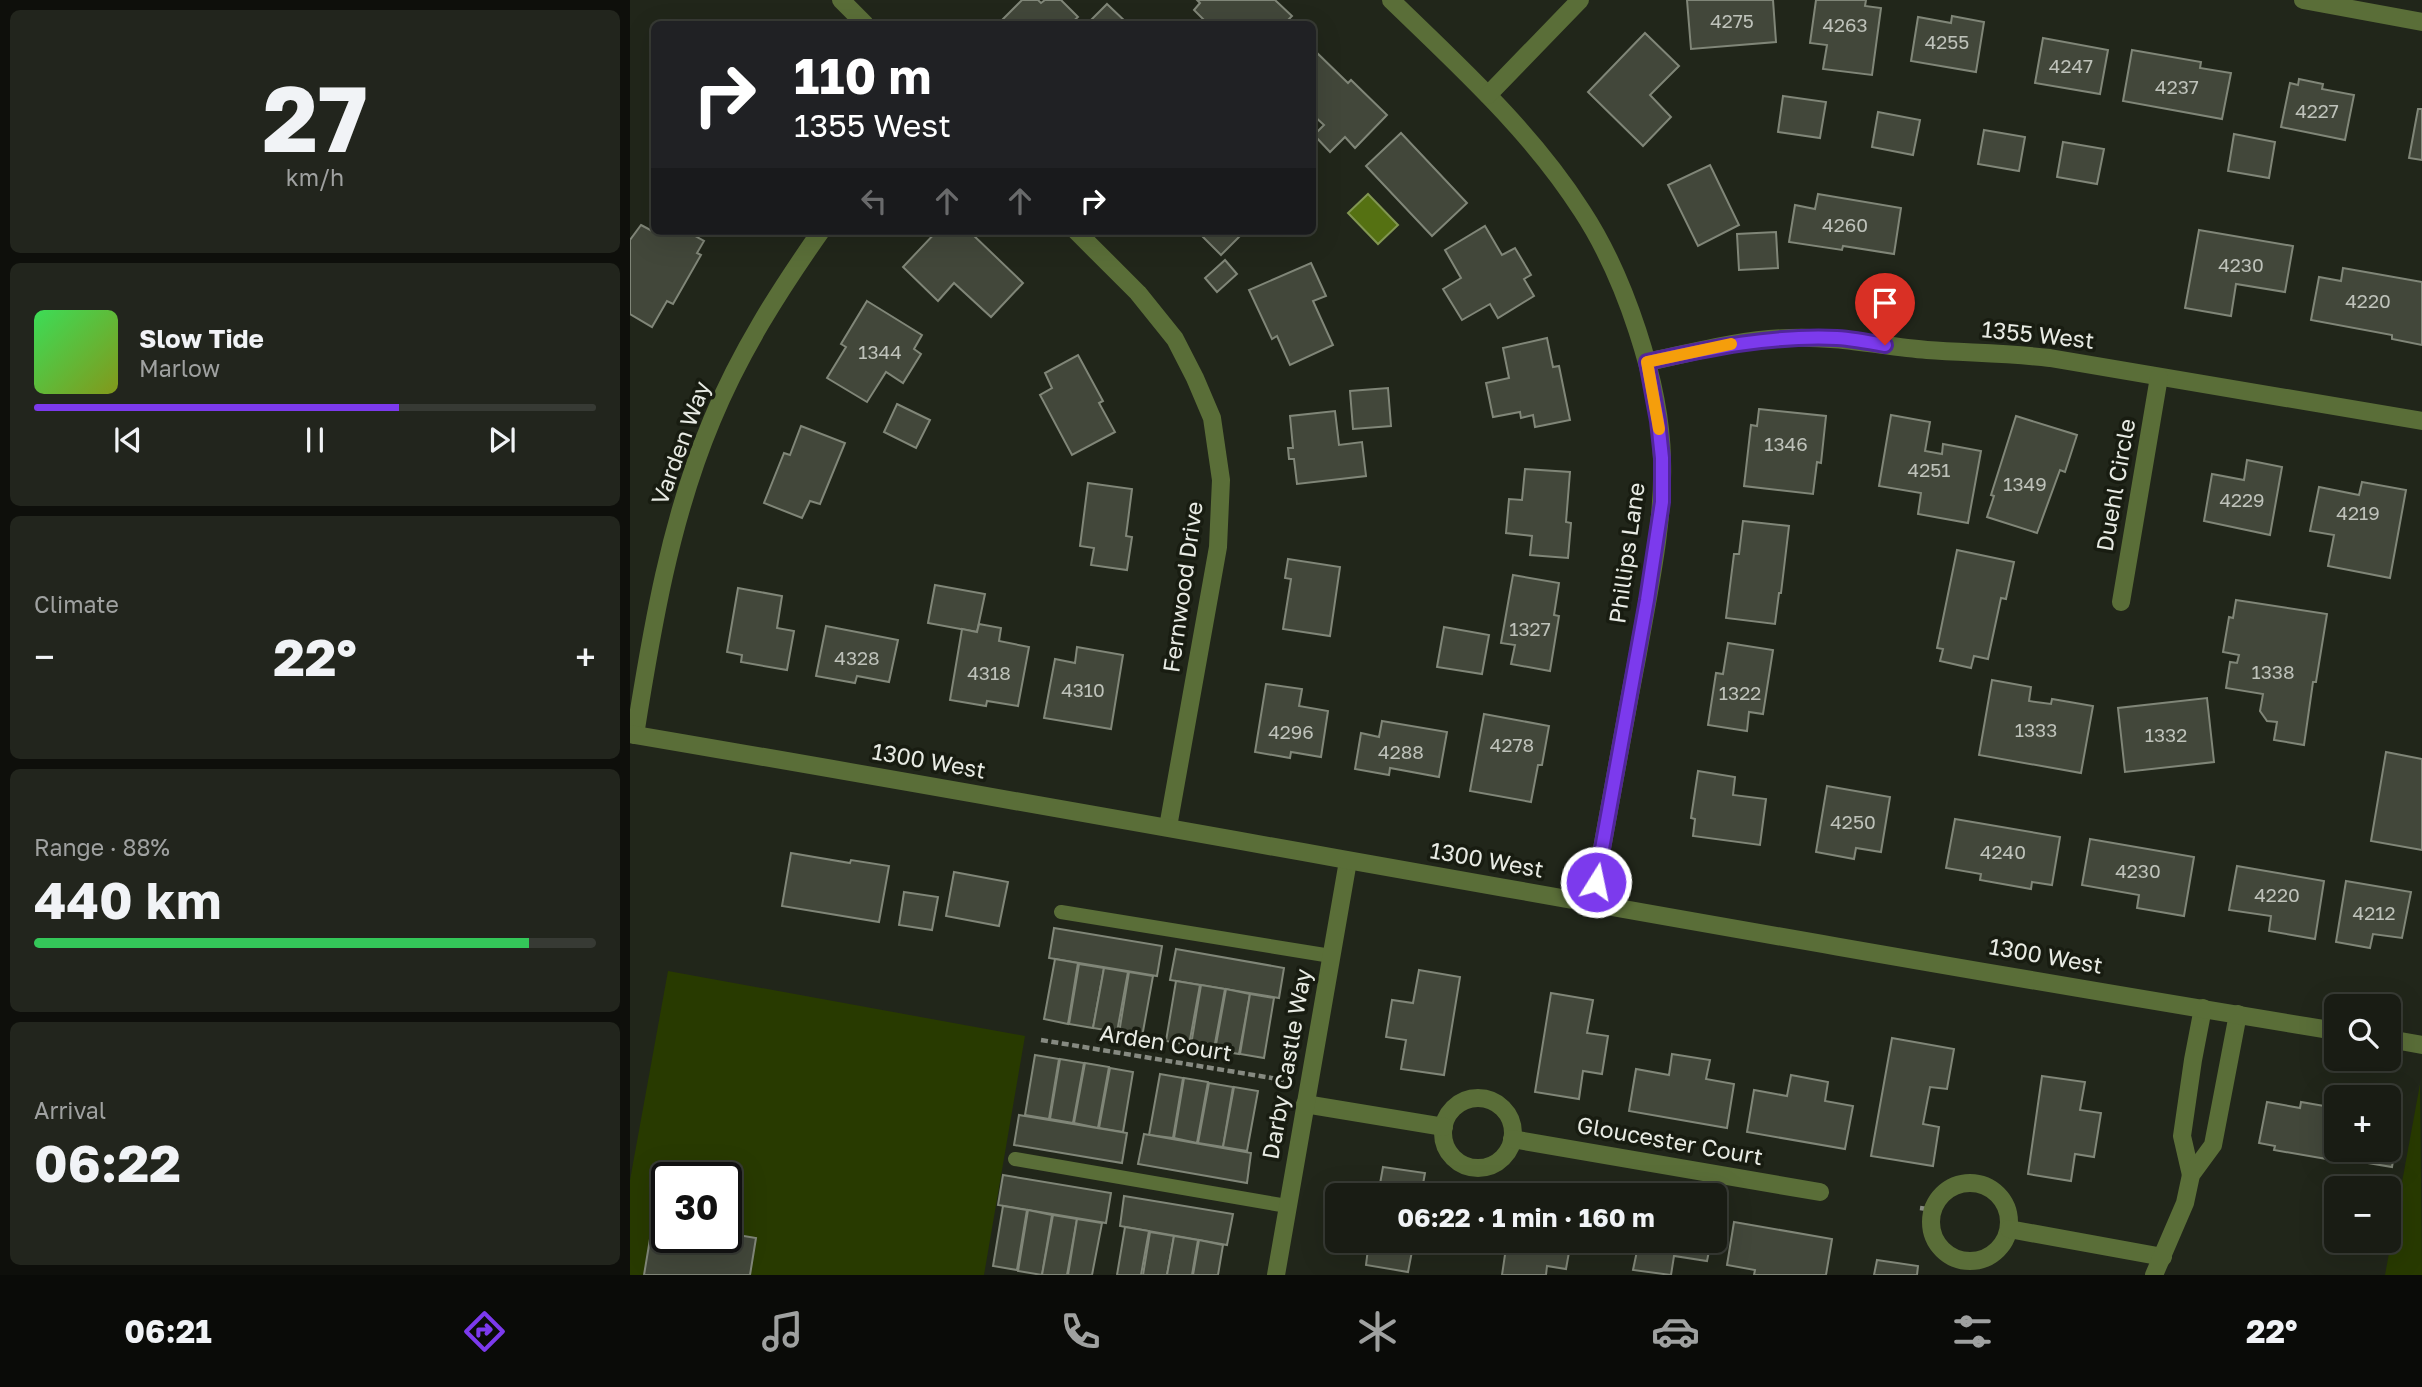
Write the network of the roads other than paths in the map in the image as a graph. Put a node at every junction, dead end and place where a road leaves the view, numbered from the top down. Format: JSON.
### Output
{"nodes":[{"id":1,"x":841,"y":0,"type":"edge"},
{"id":2,"x":1391,"y":0,"type":"edge"},
{"id":3,"x":1580,"y":0,"type":"edge"},
{"id":4,"x":2303,"y":0,"type":"edge"},
{"id":5,"x":863,"y":21,"type":"edge"},
{"id":6,"x":2422,"y":22,"type":"edge"},
{"id":7,"x":1488,"y":95,"type":"junction"},
{"id":8,"x":818,"y":235,"type":"edge"},
{"id":9,"x":1080,"y":235,"type":"edge"},
{"id":10,"x":1647,"y":362,"type":"junction"},
{"id":11,"x":2159,"y":377,"type":"junction"},
{"id":12,"x":2422,"y":421,"type":"edge"},
{"id":13,"x":2121,"y":602,"type":"dead end"},
{"id":14,"x":632,"y":734,"type":"edge"},
{"id":15,"x":1168,"y":827,"type":"junction"},
{"id":16,"x":1348,"y":861,"type":"junction"},
{"id":17,"x":1592,"y":903,"type":"junction"},
{"id":18,"x":1062,"y":912,"type":"dead end"},
{"id":19,"x":1331,"y":956,"type":"junction"},
{"id":20,"x":2203,"y":1008,"type":"junction"},
{"id":21,"x":2238,"y":1014,"type":"junction"},
{"id":22,"x":2324,"y":1029,"type":"edge"},
{"id":23,"x":2401,"y":1041,"type":"edge"},
{"id":24,"x":2422,"y":1045,"type":"edge"},
{"id":25,"x":1305,"y":1104,"type":"junction"},
{"id":26,"x":1444,"y":1127,"type":"junction"},
{"id":27,"x":1512,"y":1139,"type":"junction"},
{"id":28,"x":1015,"y":1159,"type":"dead end"},
{"id":29,"x":2191,"y":1175,"type":"junction"},
{"id":30,"x":1820,"y":1192,"type":"dead end"},
{"id":31,"x":1287,"y":1206,"type":"junction"},
{"id":32,"x":2008,"y":1229,"type":"junction"},
{"id":33,"x":2163,"y":1256,"type":"junction"},
{"id":34,"x":1276,"y":1275,"type":"edge"},
{"id":35,"x":2154,"y":1275,"type":"edge"}],
"edges":[{"from":1,"to":5,"type":"street"},
{"from":2,"to":7,"type":"street","name":"Phillips Lane"},
{"from":3,"to":7,"type":"street"},
{"from":4,"to":6,"type":"street"},
{"from":7,"to":10,"type":"street","name":"Phillips Lane"},
{"from":8,"to":14,"type":"street","name":"Varden Way"},
{"from":9,"to":15,"type":"street","name":"Fernwood Drive"},
{"from":10,"to":11,"type":"street","name":"1355 West"},
{"from":10,"to":17,"type":"street","name":"Phillips Lane"},
{"from":11,"to":12,"type":"street","name":"1355 West"},
{"from":11,"to":13,"type":"street","name":"Duehl Circle"},
{"from":14,"to":15,"type":"street","name":"1300 West"},
{"from":15,"to":16,"type":"street","name":"1300 West"},
{"from":16,"to":17,"type":"street","name":"1300 West"},
{"from":16,"to":19,"type":"street","name":"Darby Castle Way"},
{"from":17,"to":20,"type":"street","name":"1300 West"},
{"from":18,"to":19,"type":"lane"},
{"from":19,"to":25,"type":"street","name":"Darby Castle Way"},
{"from":20,"to":21,"type":"street","name":"1300 West"},
{"from":20,"to":29,"type":"street"},
{"from":21,"to":22,"type":"street","name":"1300 West"},
{"from":21,"to":29,"type":"street"},
{"from":23,"to":24,"type":"street"},
{"from":25,"to":26,"type":"street"},
{"from":25,"to":31,"type":"street","name":"Darby Castle Way"},
{"from":26,"to":27,"type":"street"},
{"from":26,"to":27,"type":"street"},
{"from":27,"to":30,"type":"street","name":"Gloucester Court"},
{"from":28,"to":31,"type":"lane"},
{"from":29,"to":33,"type":"street"},
{"from":31,"to":34,"type":"street","name":"Darby Castle Way"},
{"from":32,"to":32,"type":"street"},
{"from":32,"to":33,"type":"street"},
{"from":33,"to":35,"type":"street"}]}
